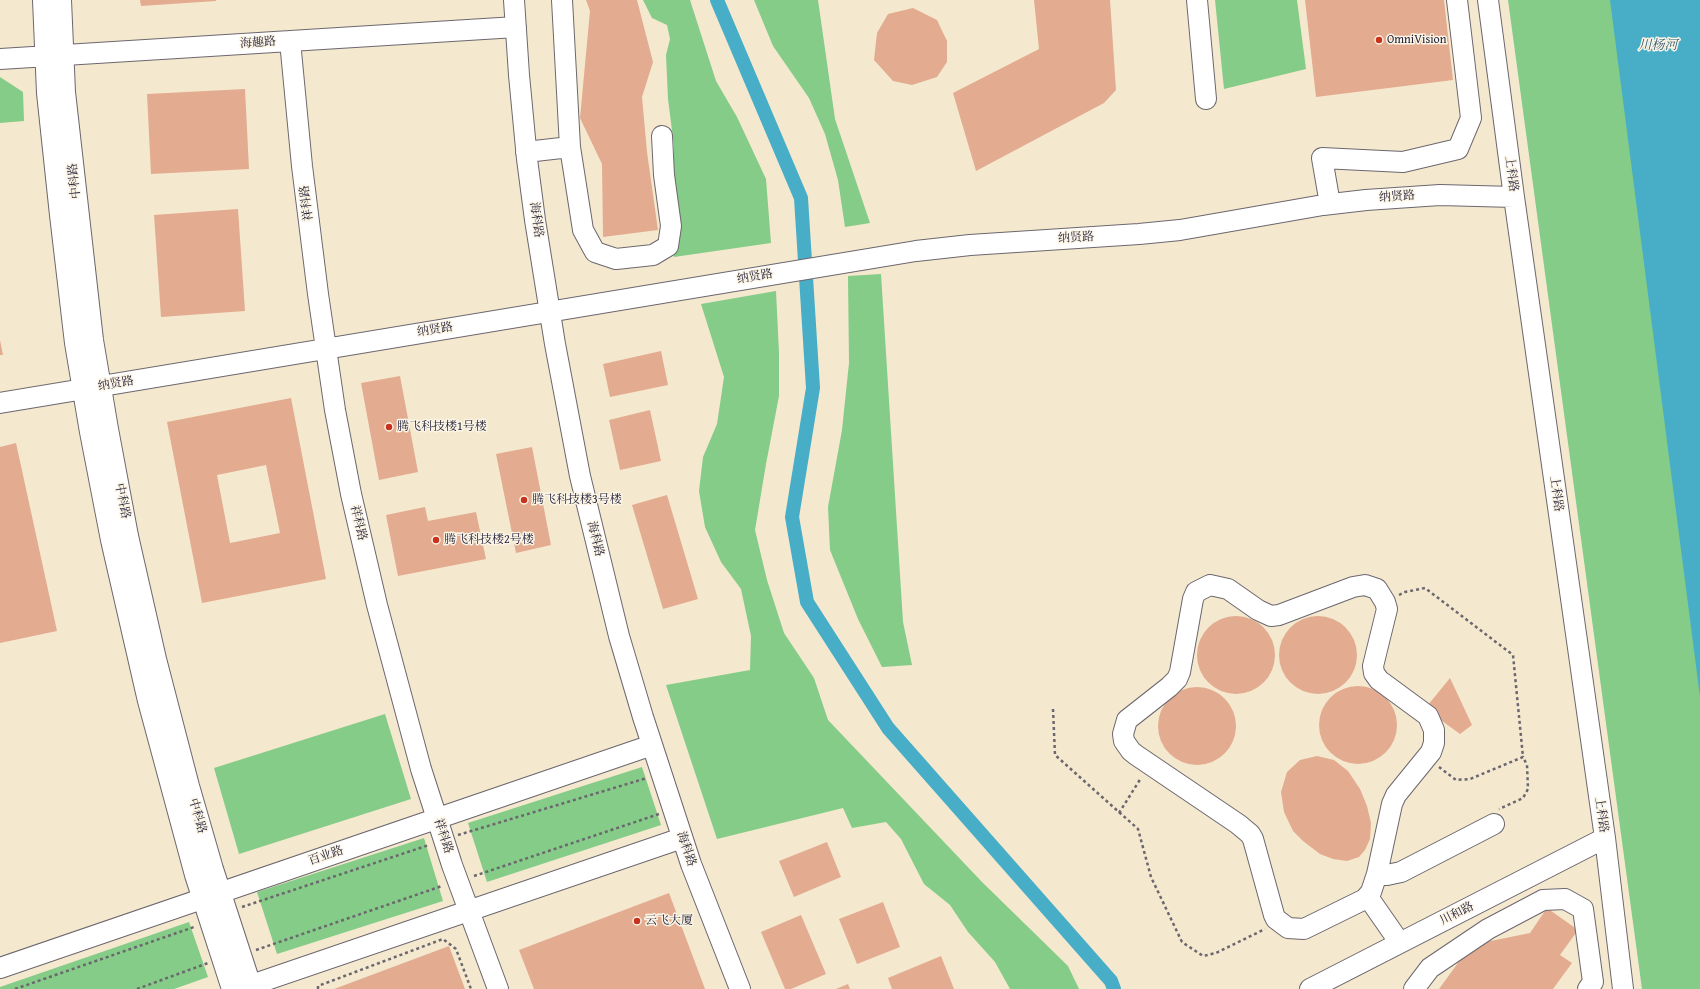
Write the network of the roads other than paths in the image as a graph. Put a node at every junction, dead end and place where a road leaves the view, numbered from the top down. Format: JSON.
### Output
{"nodes":[{"id":1,"x":43,"y":0,"type":"edge"},
{"id":2,"x":61,"y":0,"type":"edge"},
{"id":3,"x":514,"y":0,"type":"edge"},
{"id":4,"x":562,"y":0,"type":"edge"},
{"id":5,"x":1197,"y":0,"type":"edge"},
{"id":6,"x":1457,"y":0,"type":"edge"},
{"id":7,"x":1488,"y":0,"type":"edge"},
{"id":8,"x":516,"y":27,"type":"junction"},
{"id":9,"x":290,"y":41,"type":"junction"},
{"id":10,"x":54,"y":56,"type":"junction"},
{"id":11,"x":0,"y":59,"type":"edge"},
{"id":12,"x":1206,"y":99,"type":"dead end"},
{"id":13,"x":662,"y":136,"type":"dead end"},
{"id":14,"x":570,"y":147,"type":"junction"},
{"id":15,"x":526,"y":152,"type":"junction"},
{"id":16,"x":1514,"y":197,"type":"junction"},
{"id":17,"x":1330,"y":204,"type":"junction"},
{"id":18,"x":550,"y":311,"type":"junction"},
{"id":19,"x":326,"y":348,"type":"junction"},
{"id":20,"x":92,"y":388,"type":"junction"},
{"id":21,"x":0,"y":403,"type":"edge"},
{"id":22,"x":652,"y":745,"type":"junction"},
{"id":23,"x":437,"y":818,"type":"junction"},
{"id":24,"x":1494,"y":824,"type":"road end"},
{"id":25,"x":682,"y":838,"type":"junction"},
{"id":26,"x":1605,"y":838,"type":"junction"},
{"id":27,"x":1377,"y":874,"type":"junction"},
{"id":28,"x":212,"y":896,"type":"junction"},
{"id":29,"x":1368,"y":896,"type":"junction"},
{"id":30,"x":469,"y":911,"type":"junction"},
{"id":31,"x":1400,"y":943,"type":"junction"},
{"id":32,"x":0,"y":968,"type":"edge"},
{"id":33,"x":243,"y":988,"type":"edge"},
{"id":34,"x":1312,"y":988,"type":"edge"},
{"id":35,"x":498,"y":989,"type":"edge"},
{"id":36,"x":740,"y":989,"type":"edge"},
{"id":37,"x":1414,"y":989,"type":"edge"},
{"id":38,"x":1588,"y":989,"type":"edge"},
{"id":39,"x":1624,"y":989,"type":"edge"}],
"edges":[{"from":1,"to":10,"type":"street","name":"中科路"},
{"from":2,"to":10,"type":"street","name":"中科路"},
{"from":3,"to":8,"type":"street","name":"海科路"},
{"from":4,"to":14,"type":"street"},
{"from":5,"to":12,"type":"street"},
{"from":6,"to":17,"type":"street"},
{"from":7,"to":16,"type":"street","name":"上科路"},
{"from":8,"to":9,"type":"street","name":"海趣路"},
{"from":8,"to":15,"type":"street","name":"海科路"},
{"from":9,"to":10,"type":"street","name":"海趣路"},
{"from":9,"to":19,"type":"street","name":"祥科路"},
{"from":10,"to":11,"type":"street","name":"海趣路"},
{"from":10,"to":20,"type":"street","name":"中科路"},
{"from":13,"to":14,"type":"street"},
{"from":14,"to":15,"type":"street"},
{"from":15,"to":18,"type":"street","name":"海科路"},
{"from":16,"to":17,"type":"street","name":"纳贤路"},
{"from":16,"to":26,"type":"street","name":"上科路"},
{"from":17,"to":18,"type":"street","name":"纳贤路"},
{"from":18,"to":19,"type":"street","name":"纳贤路"},
{"from":18,"to":22,"type":"street","name":"海科路"},
{"from":19,"to":20,"type":"street","name":"纳贤路"},
{"from":19,"to":23,"type":"street","name":"祥科路"},
{"from":20,"to":21,"type":"street","name":"纳贤路"},
{"from":20,"to":28,"type":"street","name":"中科路"},
{"from":22,"to":23,"type":"street","name":"百业路"},
{"from":22,"to":25,"type":"street","name":"海科路"},
{"from":23,"to":28,"type":"street","name":"百业路"},
{"from":23,"to":30,"type":"street","name":"祥科路"},
{"from":24,"to":27,"type":"street"},
{"from":25,"to":30,"type":"street"},
{"from":25,"to":36,"type":"street","name":"海科路"},
{"from":26,"to":31,"type":"street","name":"川和路"},
{"from":26,"to":39,"type":"street","name":"上科路"},
{"from":27,"to":29,"type":"street"},
{"from":27,"to":29,"type":"street"},
{"from":28,"to":32,"type":"street","name":"百业路"},
{"from":28,"to":33,"type":"street","name":"中科路"},
{"from":29,"to":31,"type":"street"},
{"from":30,"to":33,"type":"street"},
{"from":30,"to":35,"type":"street","name":"祥科路"},
{"from":31,"to":34,"type":"street","name":"川和路"},
{"from":37,"to":38,"type":"street"}]}
